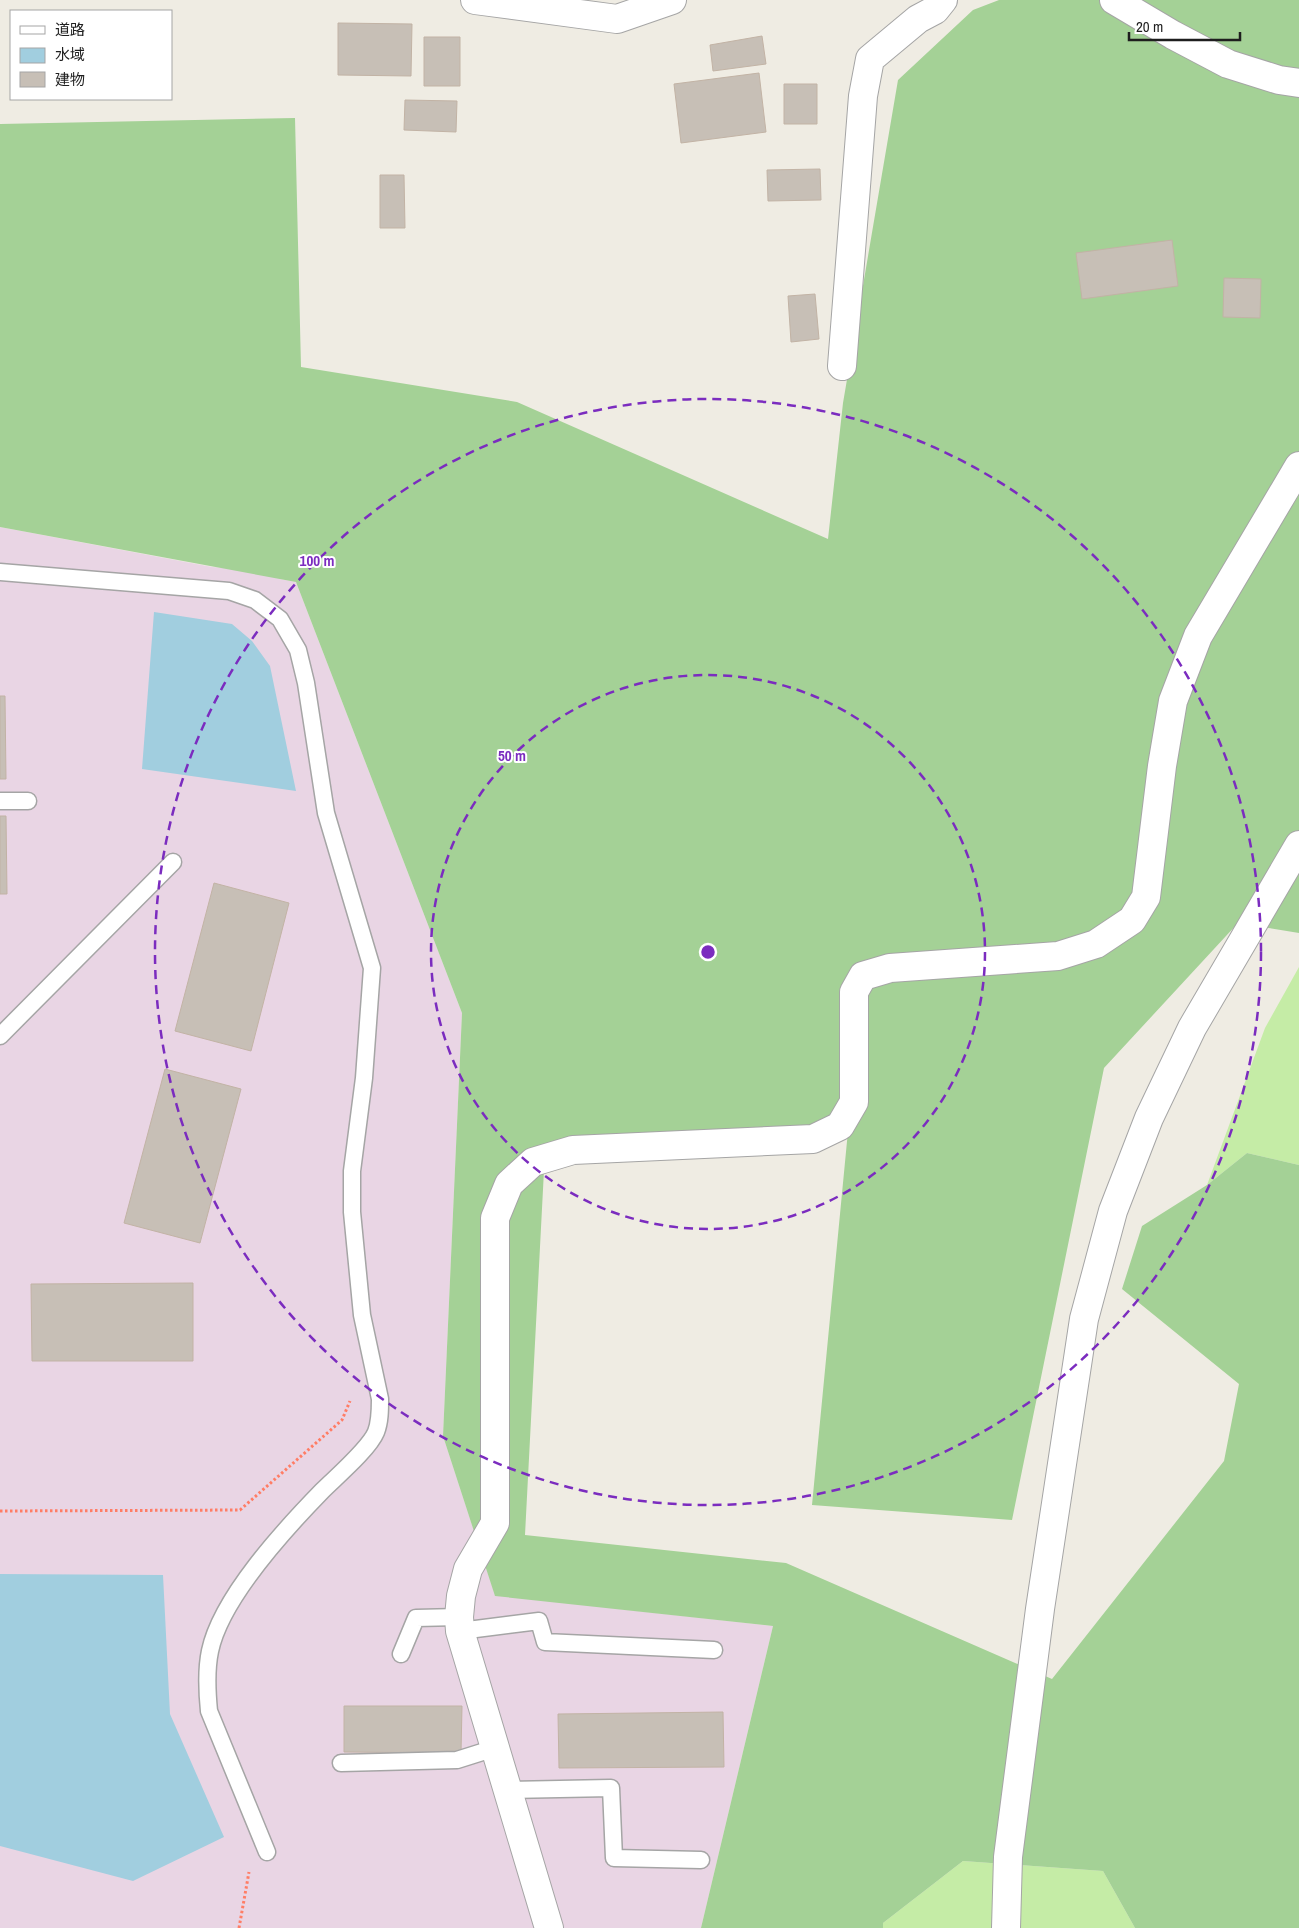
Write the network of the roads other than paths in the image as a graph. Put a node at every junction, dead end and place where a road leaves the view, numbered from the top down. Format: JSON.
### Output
{"nodes":[{"id":1,"x":475,"y":0,"type":"edge"},
{"id":2,"x":672,"y":0,"type":"edge"},
{"id":3,"x":943,"y":0,"type":"edge"},
{"id":4,"x":1114,"y":0,"type":"edge"},
{"id":5,"x":1299,"y":83,"type":"edge"},
{"id":6,"x":842,"y":366,"type":"dead end"},
{"id":7,"x":1299,"y":466,"type":"edge"},
{"id":8,"x":0,"y":572,"type":"edge"},
{"id":9,"x":0,"y":801,"type":"edge"},
{"id":10,"x":28,"y":801,"type":"dead end"},
{"id":11,"x":1299,"y":845,"type":"edge"},
{"id":12,"x":173,"y":862,"type":"dead end"},
{"id":13,"x":0,"y":1036,"type":"edge"},
{"id":14,"x":459,"y":1624,"type":"junction"},
{"id":15,"x":714,"y":1650,"type":"dead end"},
{"id":16,"x":400,"y":1654,"type":"dead end"},
{"id":17,"x":495,"y":1748,"type":"junction"},
{"id":18,"x":341,"y":1763,"type":"dead end"},
{"id":19,"x":508,"y":1790,"type":"junction"},
{"id":20,"x":267,"y":1852,"type":"road end"},
{"id":21,"x":701,"y":1860,"type":"dead end"},
{"id":22,"x":549,"y":1928,"type":"edge"},
{"id":23,"x":1006,"y":1928,"type":"edge"}],
"edges":[{"from":1,"to":2,"type":"street"},
{"from":3,"to":6,"type":"street"},
{"from":4,"to":5,"type":"street"},
{"from":7,"to":14,"type":"street"},
{"from":8,"to":20,"type":"lane"},
{"from":9,"to":10,"type":"lane"},
{"from":11,"to":23,"type":"street"},
{"from":12,"to":13,"type":"lane"},
{"from":14,"to":15,"type":"lane"},
{"from":14,"to":16,"type":"lane"},
{"from":14,"to":17,"type":"street"},
{"from":17,"to":18,"type":"lane"},
{"from":17,"to":19,"type":"street"},
{"from":19,"to":21,"type":"lane"},
{"from":19,"to":22,"type":"street"}]}
